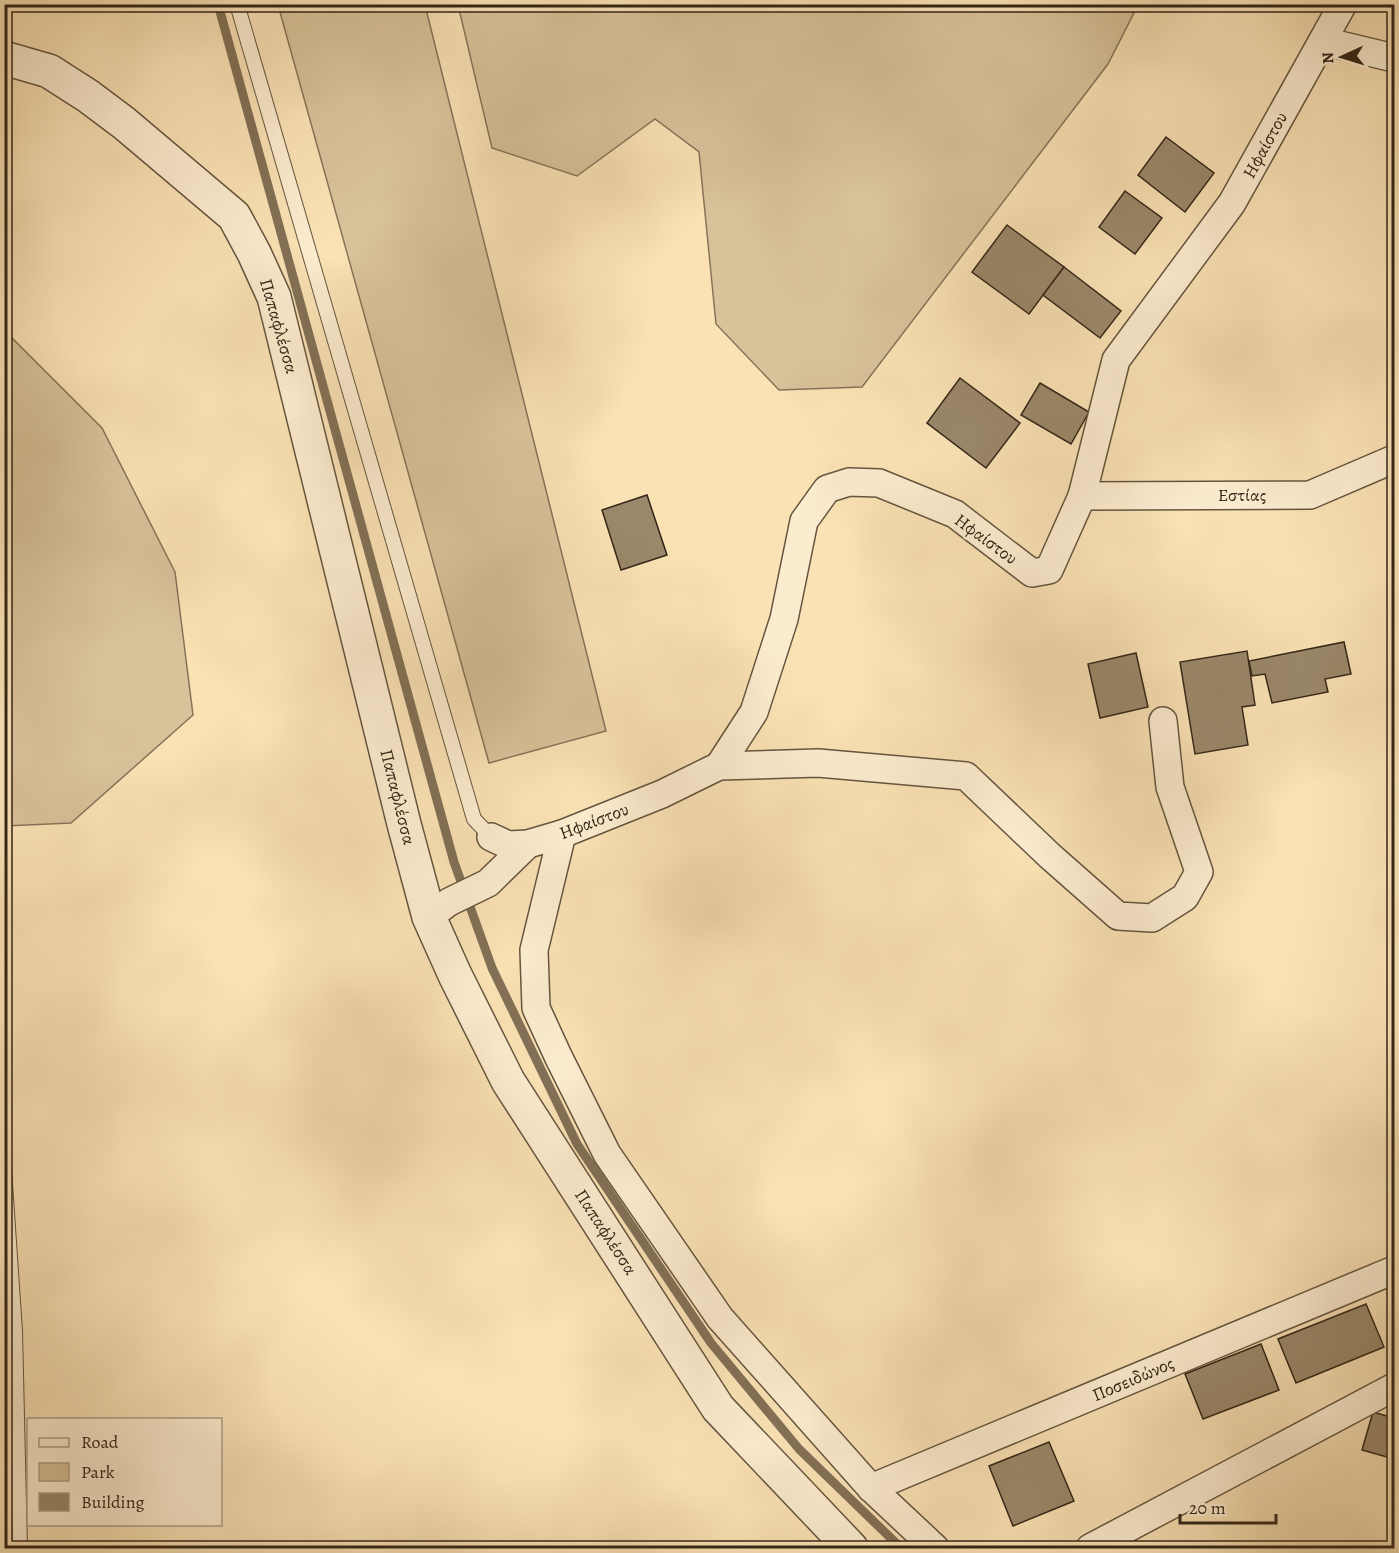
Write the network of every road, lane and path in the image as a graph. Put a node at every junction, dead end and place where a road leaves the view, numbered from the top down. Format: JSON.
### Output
{"nodes":[{"id":1,"x":237,"y":4,"type":"edge"},
{"id":2,"x":1343,"y":4,"type":"edge"},
{"id":3,"x":1323,"y":40,"type":"junction"},
{"id":4,"x":4,"y":58,"type":"edge"},
{"id":5,"x":1395,"y":58,"type":"edge"},
{"id":6,"x":1395,"y":459,"type":"edge"},
{"id":7,"x":1082,"y":496,"type":"junction"},
{"id":8,"x":1163,"y":721,"type":"dead end"},
{"id":9,"x":719,"y":766,"type":"junction"},
{"id":10,"x":562,"y":834,"type":"junction"},
{"id":11,"x":490,"y":837,"type":"joint"},
{"id":12,"x":528,"y":844,"type":"junction"},
{"id":13,"x":439,"y":910,"type":"junction"},
{"id":14,"x":4,"y":1168,"type":"edge"},
{"id":15,"x":1395,"y":1270,"type":"edge"},
{"id":16,"x":8,"y":1276,"type":"edge"},
{"id":17,"x":1395,"y":1387,"type":"edge"},
{"id":18,"x":871,"y":1488,"type":"junction"},
{"id":19,"x":20,"y":1548,"type":"edge"},
{"id":20,"x":851,"y":1548,"type":"edge"},
{"id":21,"x":935,"y":1548,"type":"edge"},
{"id":22,"x":1090,"y":1548,"type":"edge"}],
"edges":[{"from":1,"to":11,"type":"lane"},
{"from":2,"to":3,"type":"street","name":"Ηφαίστου"},
{"from":3,"to":5,"type":"street"},
{"from":3,"to":7,"type":"street","name":"Ηφαίστου"},
{"from":4,"to":13,"type":"street","name":"Παπαφλέσσα"},
{"from":6,"to":7,"type":"street","name":"Εστίας"},
{"from":7,"to":9,"type":"street","name":"Ηφαίστου"},
{"from":8,"to":9,"type":"street"},
{"from":9,"to":10,"type":"street","name":"Ηφαίστου"},
{"from":10,"to":12,"type":"street","name":"Ηφαίστου"},
{"from":10,"to":18,"type":"street"},
{"from":11,"to":12,"type":"street","name":"Ηφαίστου"},
{"from":12,"to":13,"type":"street","name":"Ηφαίστου"},
{"from":13,"to":20,"type":"street","name":"Παπαφλέσσα"},
{"from":14,"to":16,"type":"lane"},
{"from":15,"to":18,"type":"street","name":"Ποσειδώνος"},
{"from":16,"to":19,"type":"lane"},
{"from":17,"to":22,"type":"street"},
{"from":18,"to":21,"type":"street"}]}
